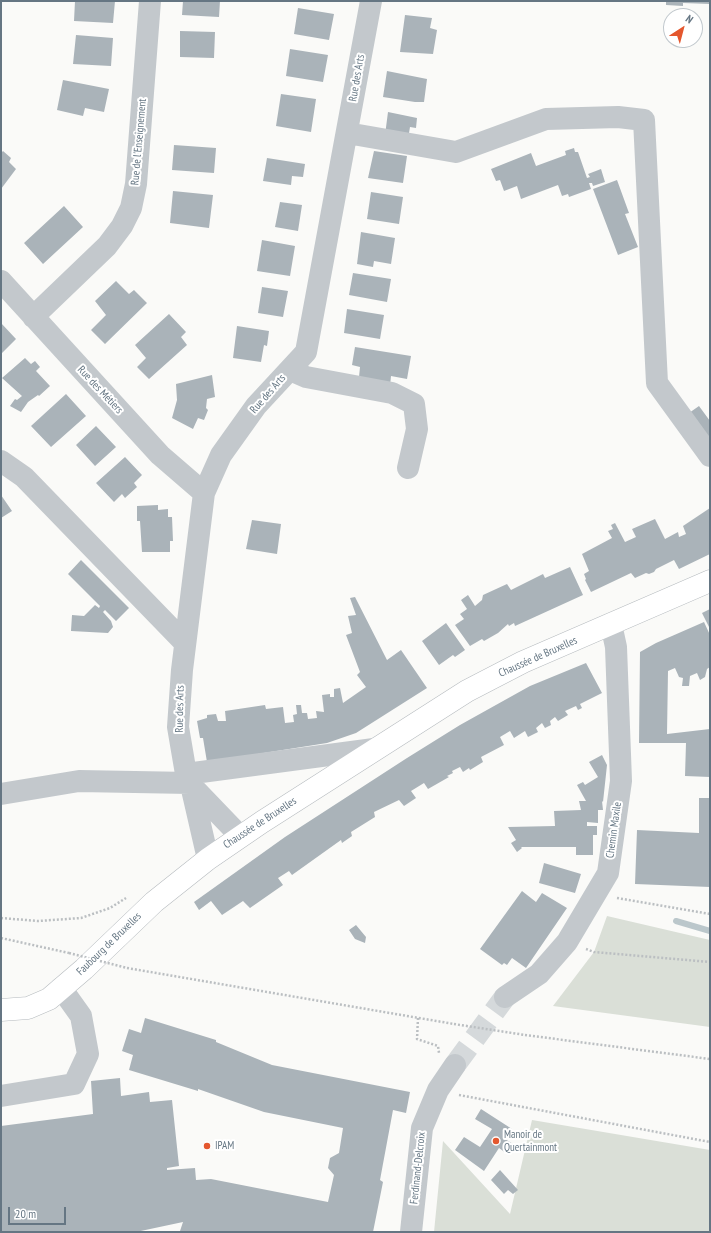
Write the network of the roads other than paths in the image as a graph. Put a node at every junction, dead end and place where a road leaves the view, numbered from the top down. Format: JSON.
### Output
{"nodes":[{"id":1,"x":150,"y":1,"type":"edge"},
{"id":2,"x":371,"y":1,"type":"edge"},
{"id":3,"x":347,"y":133,"type":"junction"},
{"id":4,"x":1,"y":281,"type":"edge"},
{"id":5,"x":33,"y":317,"type":"junction"},
{"id":6,"x":290,"y":370,"type":"junction"},
{"id":7,"x":710,"y":456,"type":"edge"},
{"id":8,"x":1,"y":461,"type":"edge"},
{"id":9,"x":408,"y":468,"type":"dead end"},
{"id":10,"x":204,"y":493,"type":"junction"},
{"id":11,"x":710,"y":581,"type":"edge"},
{"id":12,"x":611,"y":624,"type":"junction"},
{"id":13,"x":185,"y":643,"type":"junction"},
{"id":14,"x":374,"y":749,"type":"junction"},
{"id":15,"x":189,"y":781,"type":"junction"},
{"id":16,"x":1,"y":794,"type":"edge"},
{"id":17,"x":240,"y":836,"type":"junction"},
{"id":18,"x":208,"y":858,"type":"junction"},
{"id":19,"x":61,"y":988,"type":"junction"},
{"id":20,"x":505,"y":997,"type":"tunnel mouth"},
{"id":21,"x":1,"y":1010,"type":"edge"},
{"id":22,"x":453,"y":1068,"type":"tunnel mouth"},
{"id":23,"x":1,"y":1096,"type":"edge"},
{"id":24,"x":412,"y":1232,"type":"edge"}],
"edges":[{"from":1,"to":5,"type":"street","name":"Rue de l'Enseignement"},
{"from":2,"to":3,"type":"street","name":"Rue des Arts"},
{"from":3,"to":6,"type":"street","name":"Rue des Arts"},
{"from":3,"to":7,"type":"street"},
{"from":4,"to":5,"type":"street","name":"Rue des Métiers"},
{"from":5,"to":10,"type":"street","name":"Rue des Métiers"},
{"from":6,"to":9,"type":"street"},
{"from":6,"to":10,"type":"street","name":"Rue des Arts"},
{"from":8,"to":13,"type":"street"},
{"from":10,"to":13,"type":"street","name":"Rue des Arts"},
{"from":11,"to":12,"type":"main road","name":"Chaussée de Bruxelles"},
{"from":12,"to":14,"type":"main road","name":"Chaussée de Bruxelles"},
{"from":12,"to":20,"type":"street","name":"Chemin Maxile"},
{"from":13,"to":15,"type":"street","name":"Rue des Arts"},
{"from":14,"to":15,"type":"street","name":"Chaussée de Bruxelles"},
{"from":14,"to":17,"type":"main road","name":"Chaussée de Bruxelles"},
{"from":15,"to":16,"type":"street","name":"Chaussée de Bruxelles"},
{"from":15,"to":17,"type":"street"},
{"from":15,"to":18,"type":"street","name":"Rue des Arts"},
{"from":17,"to":18,"type":"main road","name":"Chaussée de Bruxelles"},
{"from":18,"to":19,"type":"main road","name":"Faubourg de Bruxelles"},
{"from":19,"to":21,"type":"main road","name":"Faubourg de Bruxelles"},
{"from":19,"to":23,"type":"street"},
{"from":22,"to":24,"type":"street","name":"Ferdinand-Delcroix"}]}
